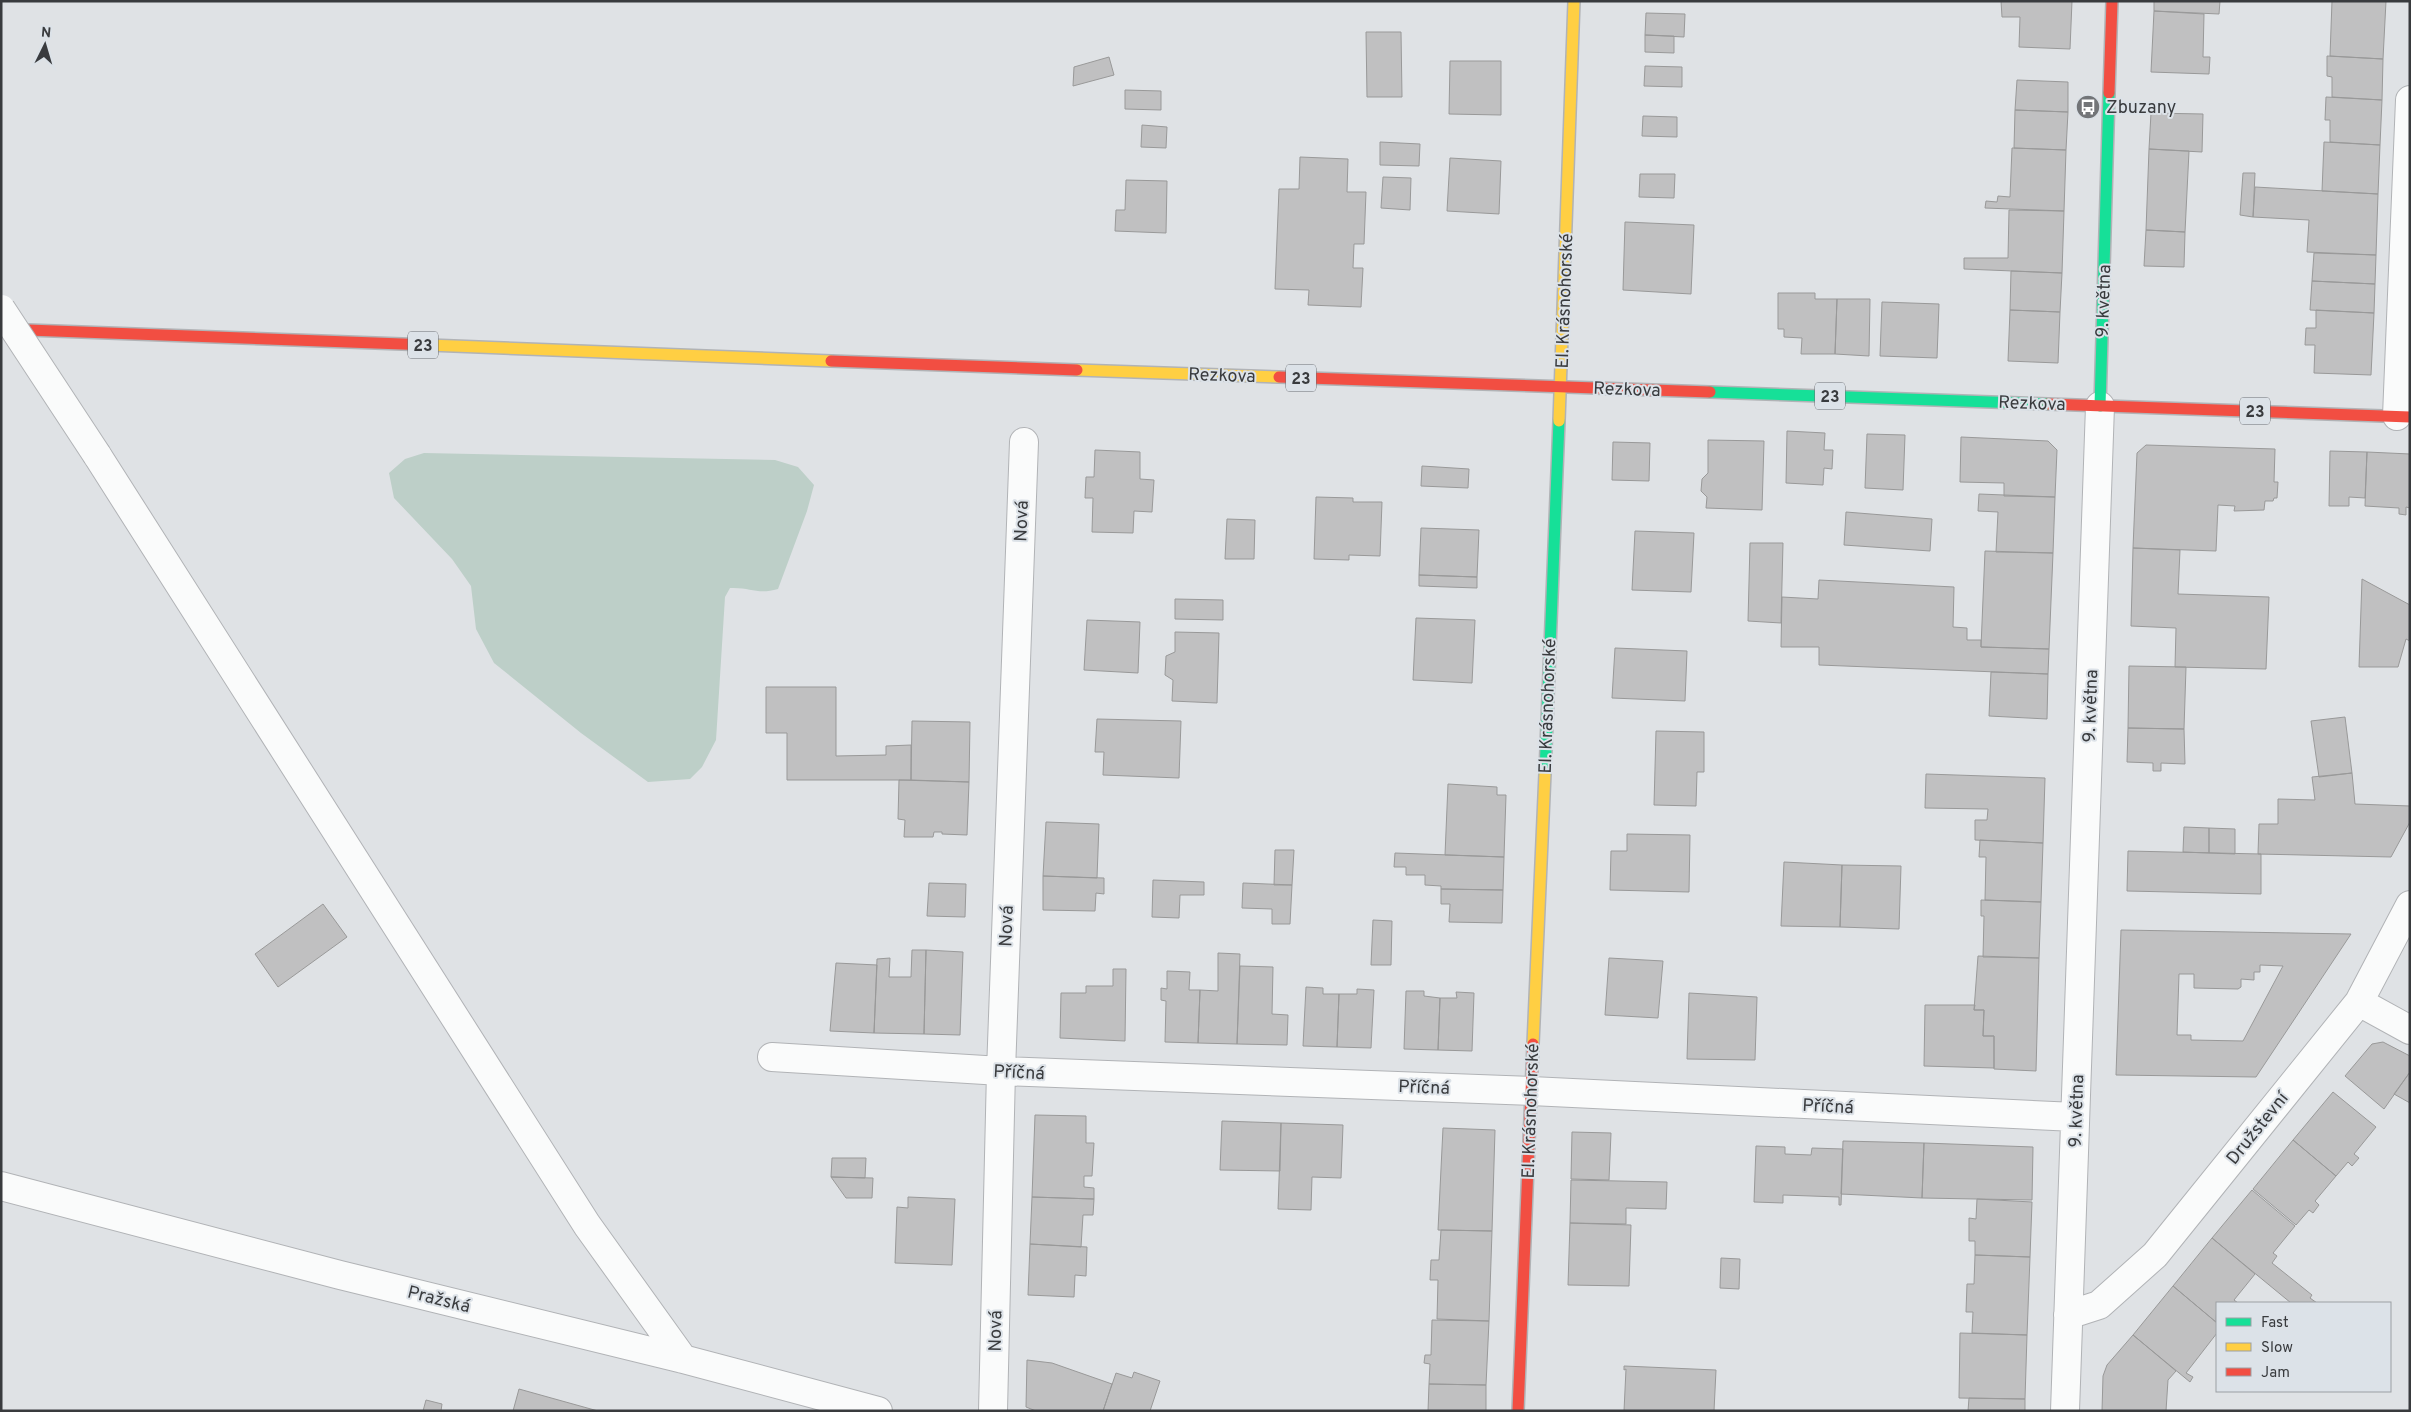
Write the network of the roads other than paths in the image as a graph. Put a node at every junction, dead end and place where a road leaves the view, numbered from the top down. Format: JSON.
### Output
{"nodes":[{"id":1,"x":1574,"y":1,"type":"edge"},
{"id":2,"x":2112,"y":1,"type":"edge"},
{"id":3,"x":2410,"y":100,"type":"edge"},
{"id":4,"x":1,"y":309,"type":"edge"},
{"id":5,"x":1,"y":329,"type":"edge"},
{"id":6,"x":1560,"y":387,"type":"junction"},
{"id":7,"x":2100,"y":406,"type":"junction"},
{"id":8,"x":2403,"y":416,"type":"edge"},
{"id":9,"x":1024,"y":442,"type":"dead end"},
{"id":10,"x":2410,"y":905,"type":"edge"},
{"id":11,"x":2358,"y":1002,"type":"junction"},
{"id":12,"x":2410,"y":1030,"type":"edge"},
{"id":13,"x":772,"y":1057,"type":"dead end"},
{"id":14,"x":1001,"y":1071,"type":"junction"},
{"id":15,"x":1531,"y":1092,"type":"junction"},
{"id":16,"x":2076,"y":1117,"type":"junction"},
{"id":17,"x":1,"y":1186,"type":"edge"},
{"id":18,"x":2068,"y":1315,"type":"junction"},
{"id":19,"x":683,"y":1358,"type":"junction"},
{"id":20,"x":878,"y":1411,"type":"edge"},
{"id":21,"x":993,"y":1411,"type":"edge"},
{"id":22,"x":1518,"y":1411,"type":"edge"},
{"id":23,"x":2064,"y":1411,"type":"edge"}],
"edges":[{"from":1,"to":6,"type":"main road","name":"El. Krásnohorské"},
{"from":2,"to":7,"type":"main road","name":"9. května"},
{"from":3,"to":8,"type":"street"},
{"from":4,"to":19,"type":"street","bridge":true},
{"from":5,"to":6,"type":"main road","name":"Rezkova","number":"23"},
{"from":6,"to":7,"type":"main road","name":"Rezkova","number":"23"},
{"from":6,"to":15,"type":"main road","name":"El. Krásnohorské"},
{"from":7,"to":8,"type":"main road","name":"Rezkova","number":"23"},
{"from":7,"to":16,"type":"street","name":"9. května"},
{"from":9,"to":14,"type":"street","name":"Nová"},
{"from":10,"to":11,"type":"street","name":"Družstevní"},
{"from":11,"to":12,"type":"street"},
{"from":11,"to":18,"type":"street","name":"Družstevní"},
{"from":13,"to":14,"type":"street","name":"Příčná"},
{"from":14,"to":15,"type":"street","name":"Příčná"},
{"from":14,"to":21,"type":"street","name":"Nová"},
{"from":15,"to":16,"type":"street","name":"Příčná"},
{"from":15,"to":22,"type":"main road","name":"El. Krásnohorské"},
{"from":16,"to":18,"type":"street","name":"9. května"},
{"from":17,"to":19,"type":"street","name":"Pražská"},
{"from":18,"to":23,"type":"street","name":"9. května"},
{"from":19,"to":20,"type":"street","name":"Pražská"}]}
